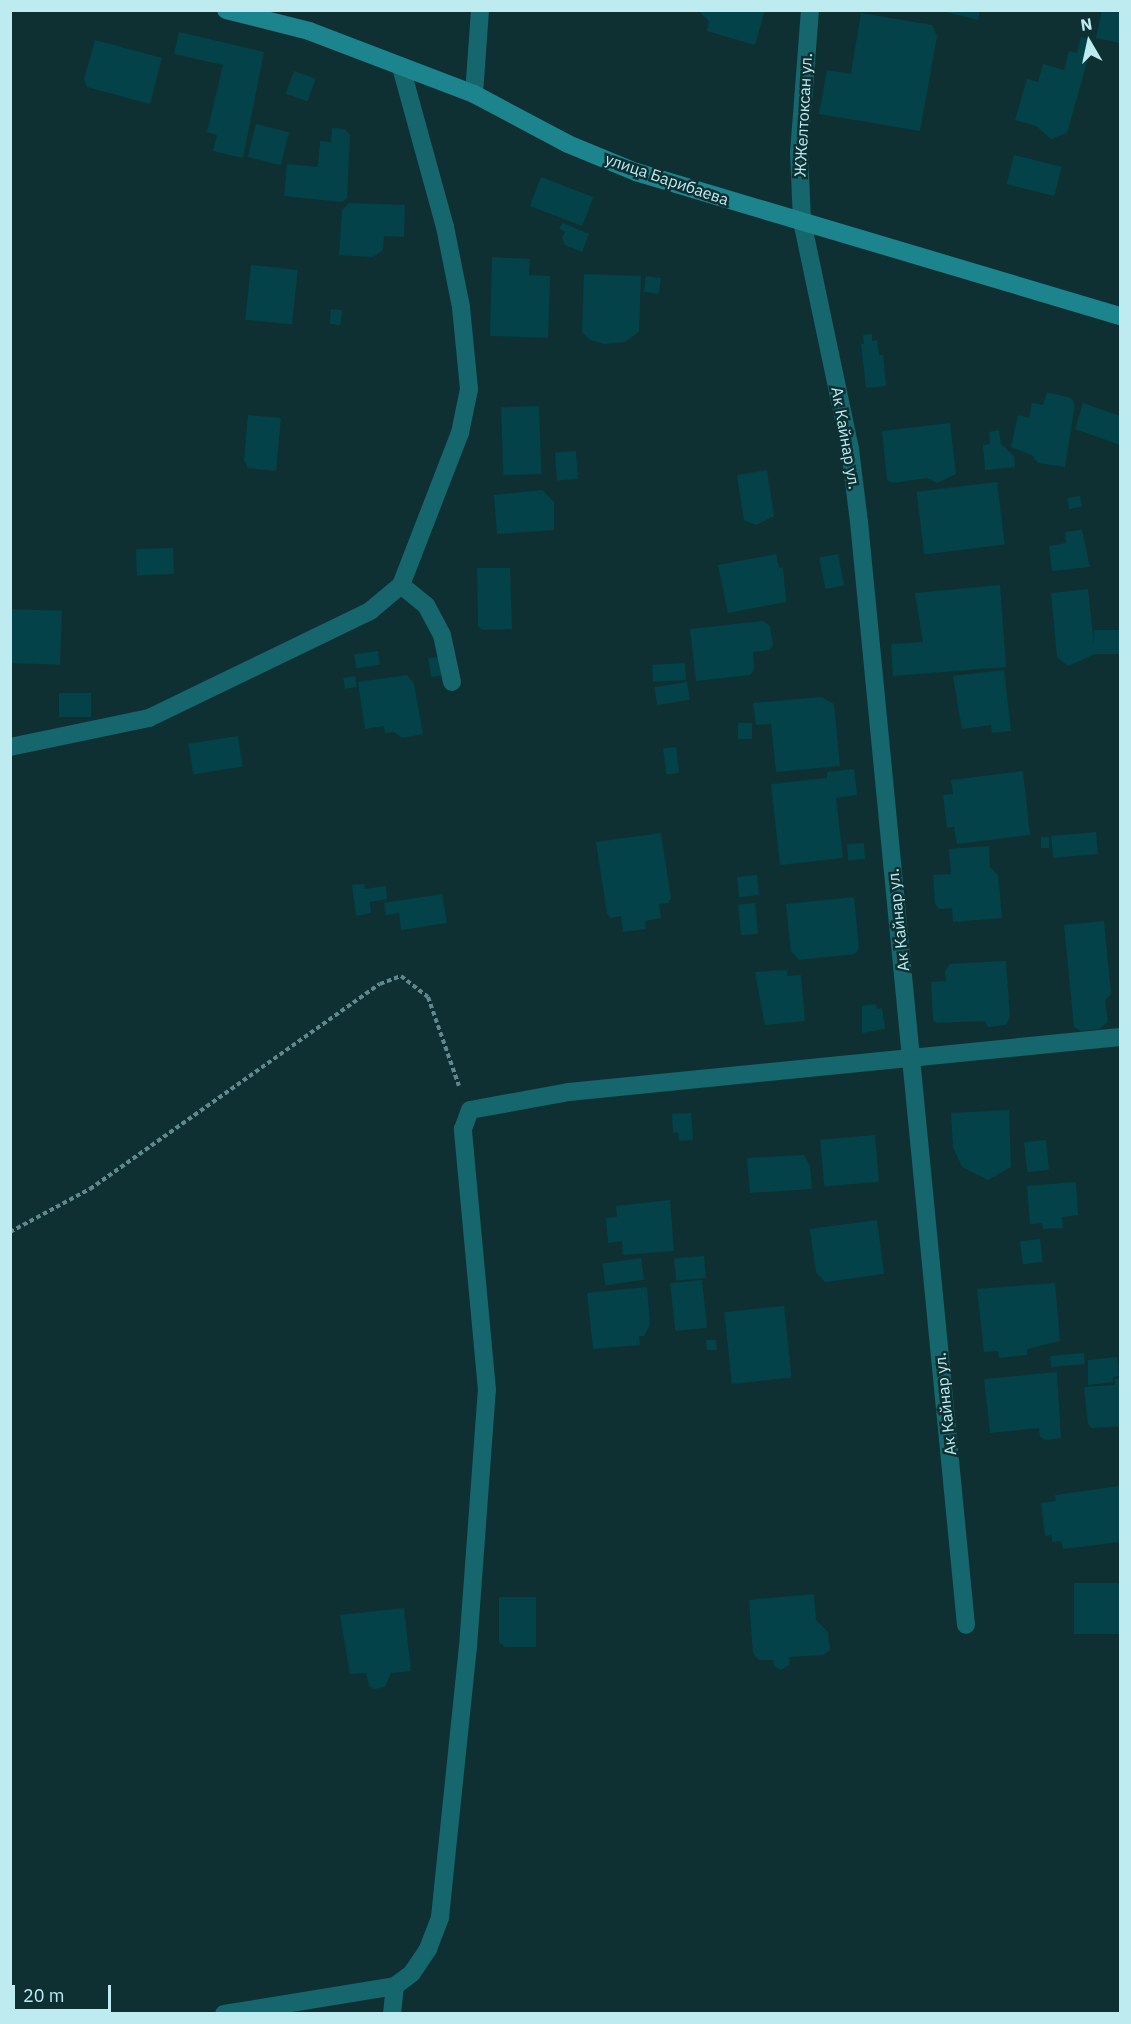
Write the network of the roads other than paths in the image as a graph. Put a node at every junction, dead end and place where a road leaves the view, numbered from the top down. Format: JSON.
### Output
{"nodes":[{"id":1,"x":226,"y":10,"type":"edge"},
{"id":2,"x":480,"y":10,"type":"edge"},
{"id":3,"x":810,"y":10,"type":"edge"},
{"id":4,"x":400,"y":67,"type":"junction"},
{"id":5,"x":474,"y":94,"type":"junction"},
{"id":6,"x":802,"y":221,"type":"junction"},
{"id":7,"x":1120,"y":316,"type":"edge"},
{"id":8,"x":401,"y":585,"type":"junction"},
{"id":9,"x":452,"y":682,"type":"dead end"},
{"id":10,"x":10,"y":747,"type":"edge"},
{"id":11,"x":1120,"y":1038,"type":"edge"},
{"id":12,"x":911,"y":1060,"type":"junction"},
{"id":13,"x":966,"y":1624,"type":"dead end"},
{"id":14,"x":395,"y":1986,"type":"junction"},
{"id":15,"x":224,"y":2013,"type":"edge"},
{"id":16,"x":392,"y":2013,"type":"edge"}],
"edges":[{"from":1,"to":4,"type":"street","name":"улица Барибаева"},
{"from":2,"to":5,"type":"street"},
{"from":3,"to":6,"type":"street","name":"ЖЖелтоксан ул."},
{"from":4,"to":5,"type":"street","name":"улица Барибаева"},
{"from":4,"to":8,"type":"street"},
{"from":5,"to":6,"type":"street","name":"улица Барибаева"},
{"from":6,"to":7,"type":"street","name":"улица Барибаева"},
{"from":6,"to":12,"type":"street","name":"Ак Кайнар ул."},
{"from":8,"to":9,"type":"street"},
{"from":8,"to":10,"type":"street"},
{"from":11,"to":12,"type":"street"},
{"from":12,"to":13,"type":"street","name":"Ак Кайнар ул."},
{"from":12,"to":14,"type":"street"},
{"from":14,"to":15,"type":"street"},
{"from":14,"to":16,"type":"street"}]}
